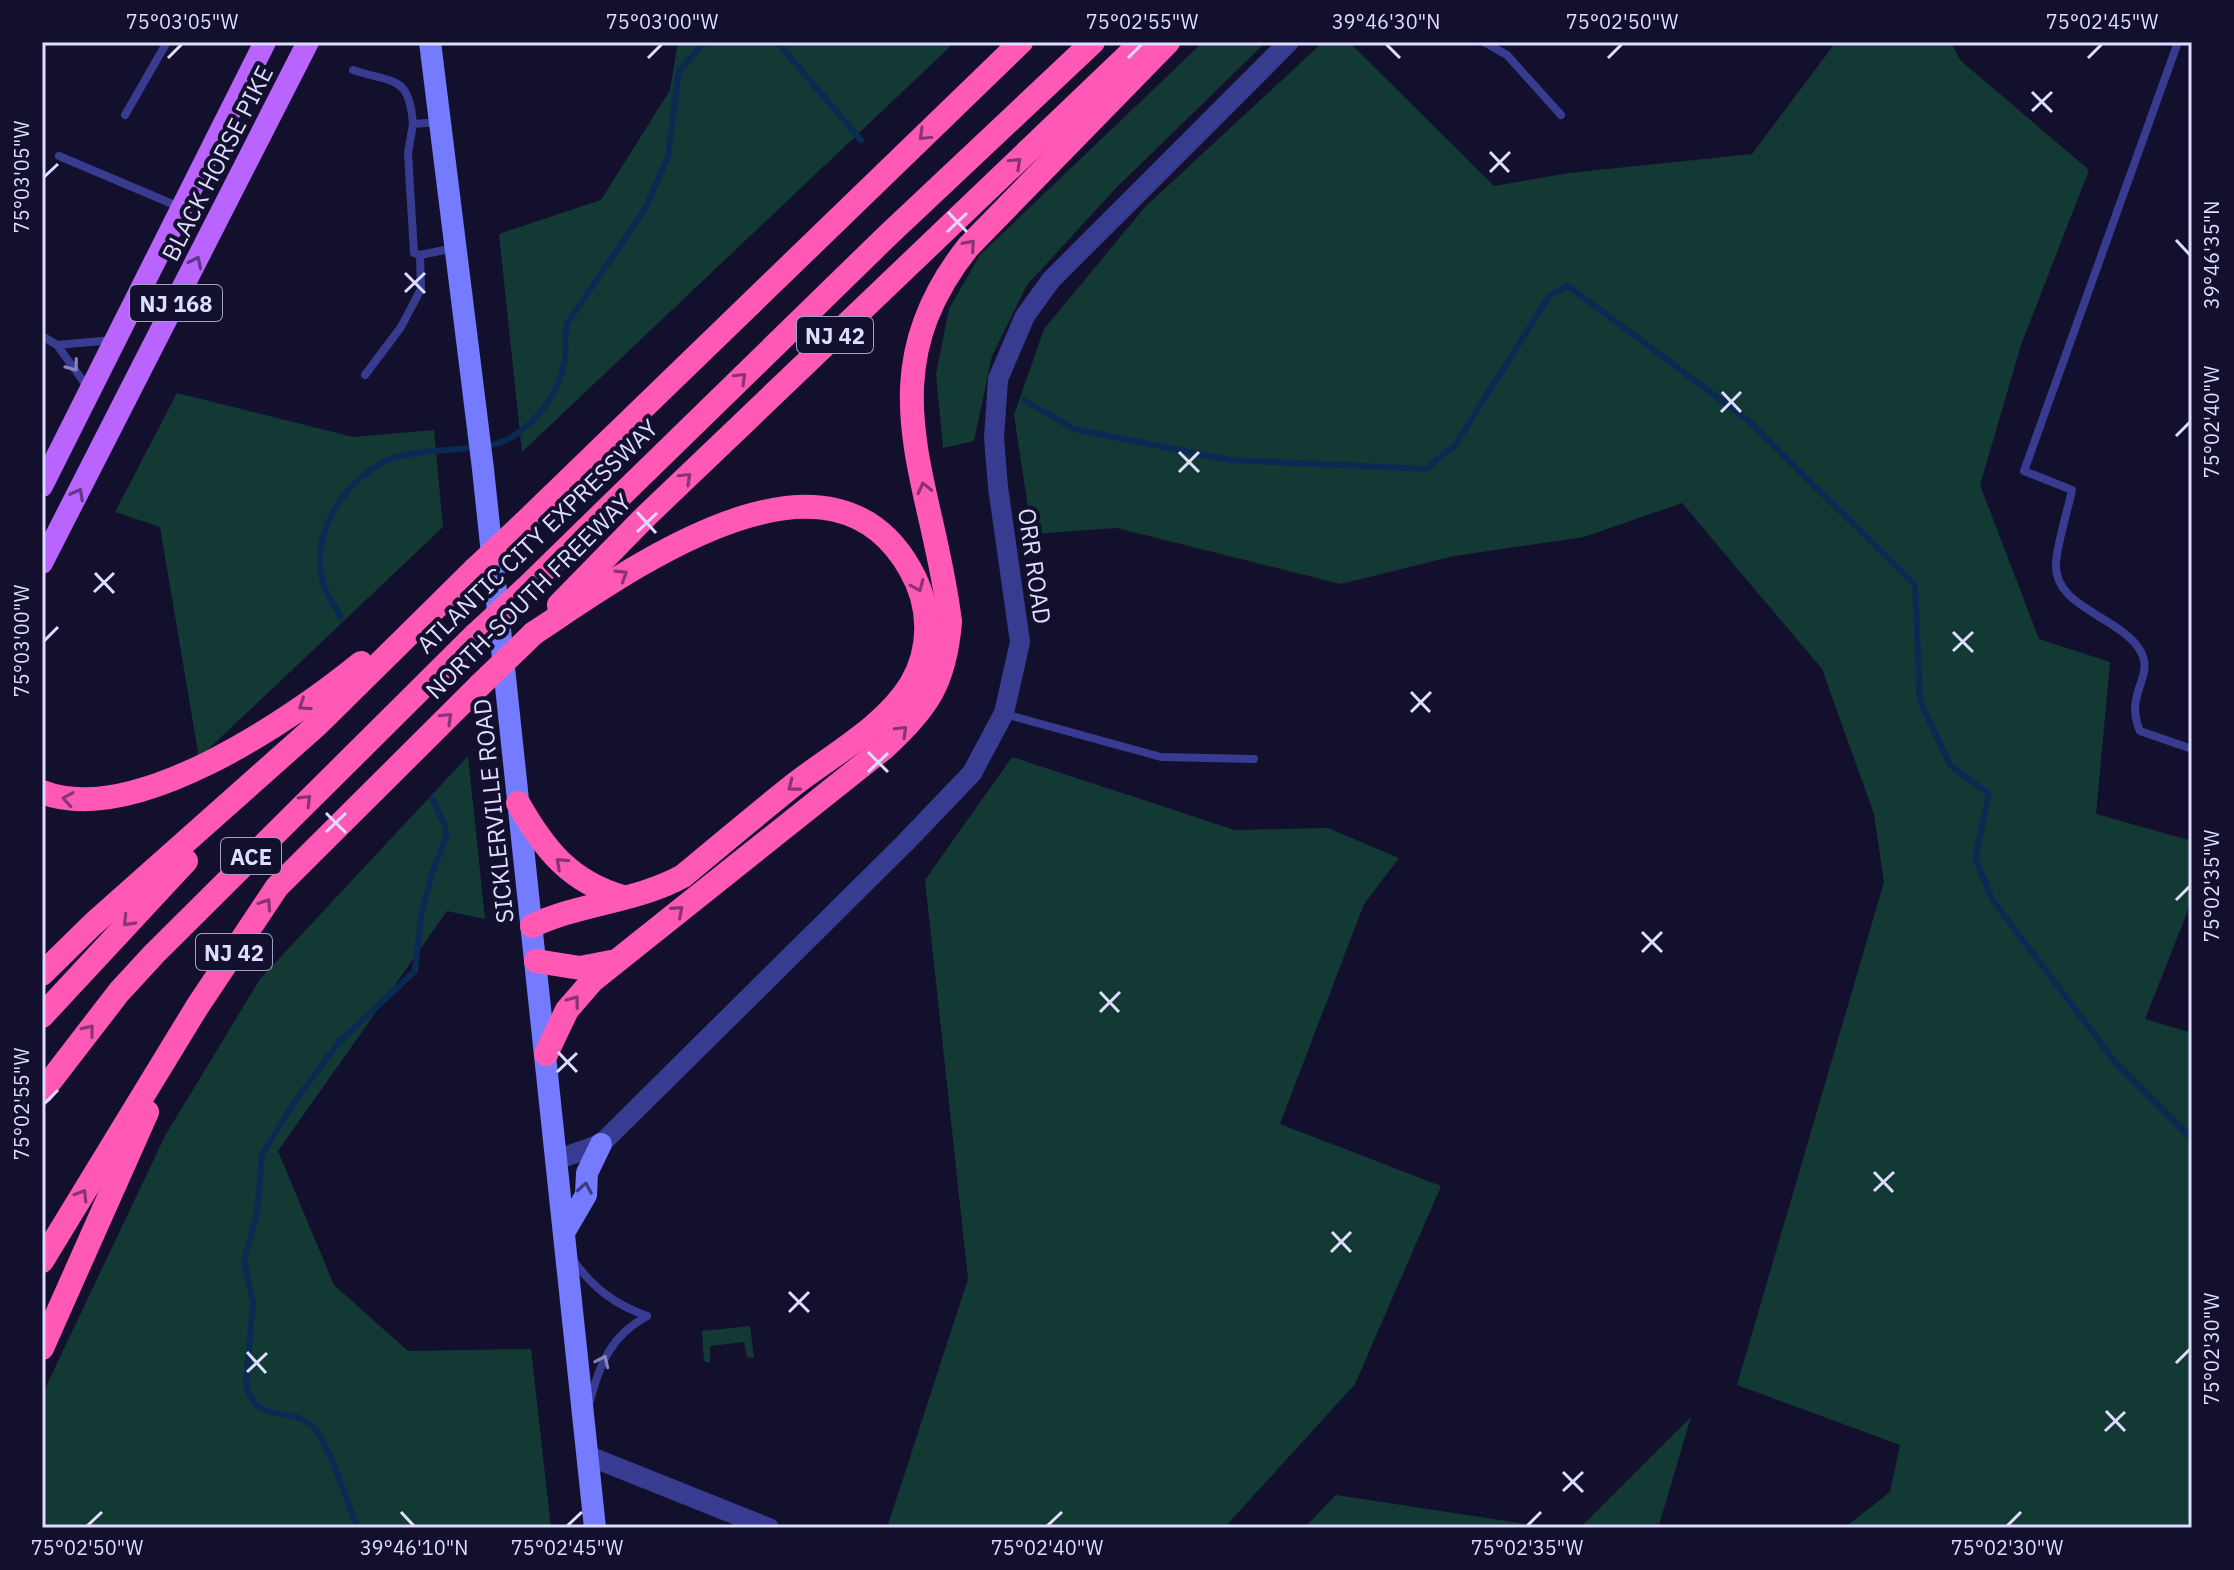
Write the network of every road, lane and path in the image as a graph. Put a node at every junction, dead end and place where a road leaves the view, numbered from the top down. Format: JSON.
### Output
{"nodes":[{"id":1,"x":167,"y":42,"type":"edge"},
{"id":2,"x":265,"y":42,"type":"edge"},
{"id":3,"x":308,"y":42,"type":"edge"},
{"id":4,"x":430,"y":42,"type":"edge"},
{"id":5,"x":1021,"y":42,"type":"edge"},
{"id":6,"x":1093,"y":42,"type":"edge"},
{"id":7,"x":1142,"y":42,"type":"edge"},
{"id":8,"x":1168,"y":42,"type":"edge"},
{"id":9,"x":1289,"y":42,"type":"edge"},
{"id":10,"x":1484,"y":42,"type":"edge"},
{"id":11,"x":2178,"y":42,"type":"edge"},
{"id":12,"x":353,"y":70,"type":"dead end"},
{"id":13,"x":125,"y":115,"type":"dead end"},
{"id":14,"x":1561,"y":115,"type":"dead end"},
{"id":15,"x":439,"y":122,"type":"junction"},
{"id":16,"x":413,"y":124,"type":"junction"},
{"id":17,"x":59,"y":156,"type":"dead end"},
{"id":18,"x":182,"y":208,"type":"junction"},
{"id":19,"x":455,"y":248,"type":"junction"},
{"id":20,"x":420,"y":255,"type":"junction"},
{"id":21,"x":132,"y":314,"type":"junction"},
{"id":22,"x":163,"y":329,"type":"junction"},
{"id":23,"x":42,"y":336,"type":"edge"},
{"id":24,"x":118,"y":340,"type":"junction"},
{"id":25,"x":57,"y":345,"type":"junction"},
{"id":26,"x":365,"y":375,"type":"dead end"},
{"id":27,"x":91,"y":392,"type":"junction"},
{"id":28,"x":42,"y":486,"type":"edge"},
{"id":29,"x":42,"y":563,"type":"edge"},
{"id":30,"x":474,"y":570,"type":"junction"},
{"id":31,"x":534,"y":633,"type":"junction"},
{"id":32,"x":1004,"y":713,"type":"junction"},
{"id":33,"x":318,"y":724,"type":"junction"},
{"id":34,"x":2192,"y":749,"type":"edge"},
{"id":35,"x":1254,"y":759,"type":"dead end"},
{"id":36,"x":42,"y":792,"type":"edge"},
{"id":37,"x":518,"y":803,"type":"junction"},
{"id":38,"x":625,"y":897,"type":"junction"},
{"id":39,"x":532,"y":926,"type":"junction"},
{"id":40,"x":617,"y":960,"type":"junction"},
{"id":41,"x":536,"y":961,"type":"junction"},
{"id":42,"x":42,"y":974,"type":"edge"},
{"id":43,"x":42,"y":1016,"type":"edge"},
{"id":44,"x":181,"y":1034,"type":"junction"},
{"id":45,"x":546,"y":1054,"type":"junction"},
{"id":46,"x":42,"y":1092,"type":"edge"},
{"id":47,"x":601,"y":1144,"type":"junction"},
{"id":48,"x":556,"y":1160,"type":"junction"},
{"id":49,"x":566,"y":1241,"type":"junction"},
{"id":50,"x":42,"y":1261,"type":"edge"},
{"id":51,"x":42,"y":1348,"type":"edge"},
{"id":52,"x":584,"y":1422,"type":"junction"},
{"id":53,"x":589,"y":1456,"type":"junction"},
{"id":54,"x":739,"y":1523,"type":"edge"},
{"id":55,"x":595,"y":1528,"type":"edge"},
{"id":56,"x":769,"y":1528,"type":"edge"}],
"edges":[{"from":1,"to":13,"type":"lane"},
{"from":2,"to":18,"type":"main road","name":"BLACK HORSE PIKE","number":"NJ 168"},
{"from":22,"to":3,"type":"main road","name":"BLACK HORSE PIKE","number":"NJ 168","one_way":true},
{"from":4,"to":15,"type":"main road","name":"SICKLERVILLE ROAD"},
{"from":5,"to":30,"type":"highway","one_way":true,"bridge":true},
{"from":46,"to":6,"type":"highway","name":"ATLANTIC CITY EXPRESSWAY","number":"ACE","one_way":true,"bridge":true},
{"from":31,"to":7,"type":"highway","name":"NORTH-SOUTH FREEWAY","number":"NJ 42","one_way":true},
{"from":40,"to":8,"type":"highway","one_way":true},
{"from":9,"to":32,"type":"street","name":"ORR ROAD"},
{"from":10,"to":14,"type":"lane"},
{"from":11,"to":34,"type":"lane"},
{"from":12,"to":16,"type":"lane"},
{"from":15,"to":16,"type":"lane"},
{"from":15,"to":19,"type":"main road","name":"SICKLERVILLE ROAD"},
{"from":16,"to":20,"type":"lane"},
{"from":17,"to":18,"type":"lane"},
{"from":18,"to":21,"type":"main road","name":"BLACK HORSE PIKE","number":"NJ 168"},
{"from":19,"to":20,"type":"lane"},
{"from":19,"to":37,"type":"main road","name":"SICKLERVILLE ROAD"},
{"from":20,"to":26,"type":"lane"},
{"from":21,"to":22,"type":"main road"},
{"from":21,"to":24,"type":"main road","name":"BLACK HORSE PIKE","number":"NJ 168"},
{"from":29,"to":22,"type":"main road","name":"BLACK HORSE PIKE","number":"NJ 168","one_way":true},
{"from":23,"to":25,"type":"lane"},
{"from":24,"to":25,"type":"lane"},
{"from":24,"to":27,"type":"main road","name":"BLACK HORSE PIKE","number":"NJ 168"},
{"from":25,"to":27,"type":"lane","one_way":true},
{"from":27,"to":28,"type":"main road","name":"BLACK HORSE PIKE","number":"NJ 168"},
{"from":30,"to":33,"type":"highway"},
{"from":30,"to":36,"type":"highway","one_way":true},
{"from":31,"to":38,"type":"highway","one_way":true},
{"from":44,"to":31,"type":"highway","name":"NORTH-SOUTH FREEWAY","number":"NJ 42","one_way":true,"bridge":true},
{"from":32,"to":35,"type":"lane"},
{"from":32,"to":47,"type":"street","name":"ORR ROAD"},
{"from":33,"to":42,"type":"highway"},
{"from":33,"to":43,"type":"highway","number":"ACE","one_way":true},
{"from":38,"to":37,"type":"highway","one_way":true},
{"from":37,"to":39,"type":"main road","name":"SICKLERVILLE ROAD"},
{"from":38,"to":39,"type":"highway"},
{"from":39,"to":41,"type":"main road","name":"SICKLERVILLE ROAD"},
{"from":40,"to":41,"type":"highway"},
{"from":45,"to":40,"type":"highway","one_way":true},
{"from":41,"to":45,"type":"main road","name":"SICKLERVILLE ROAD"},
{"from":50,"to":44,"type":"highway","name":"NORTH-SOUTH FREEWAY","number":"NJ 42","one_way":true},
{"from":44,"to":51,"type":"highway"},
{"from":45,"to":48,"type":"main road","name":"SICKLERVILLE ROAD"},
{"from":47,"to":48,"type":"street","name":"ORR ROAD"},
{"from":49,"to":47,"type":"main road","one_way":true},
{"from":48,"to":49,"type":"main road","name":"SICKLERVILLE ROAD"},
{"from":49,"to":52,"type":"main road","name":"SICKLERVILLE ROAD"},
{"from":52,"to":49,"type":"lane","one_way":true},
{"from":52,"to":53,"type":"main road","name":"SICKLERVILLE ROAD"},
{"from":53,"to":54,"type":"street"},
{"from":53,"to":55,"type":"main road","name":"SICKLERVILLE ROAD"},
{"from":54,"to":56,"type":"street"}]}
